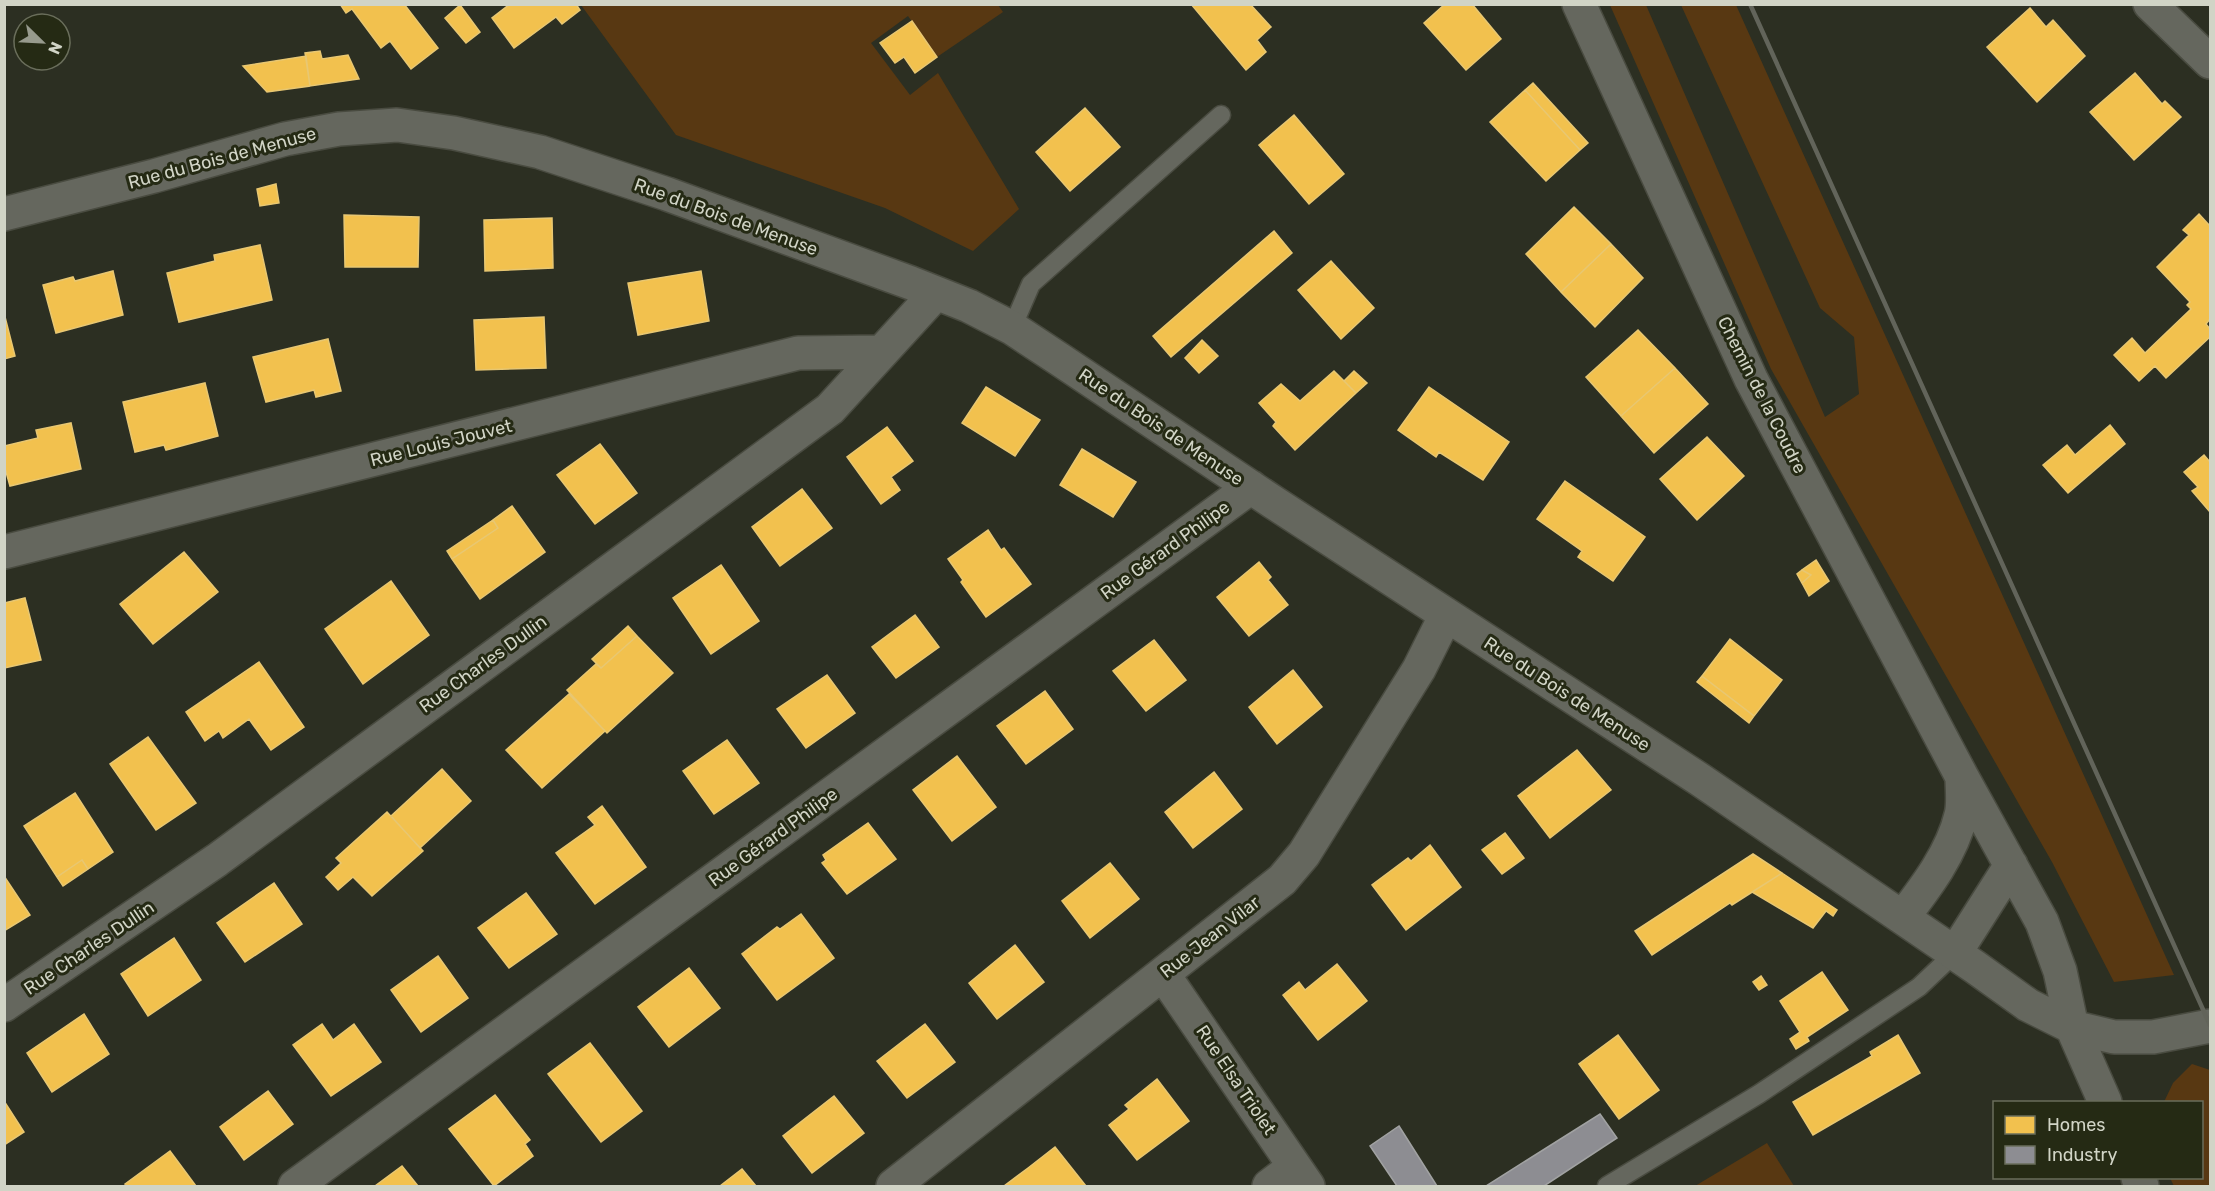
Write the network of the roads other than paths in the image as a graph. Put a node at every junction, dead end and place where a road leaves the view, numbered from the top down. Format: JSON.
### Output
{"nodes":[{"id":1,"x":1579,"y":4,"type":"edge"},
{"id":2,"x":2150,"y":4,"type":"edge"},
{"id":3,"x":2211,"y":62,"type":"edge"},
{"id":4,"x":1221,"y":115,"type":"dead end"},
{"id":5,"x":4,"y":214,"type":"edge"},
{"id":6,"x":936,"y":293,"type":"junction"},
{"id":7,"x":1012,"y":328,"type":"junction"},
{"id":8,"x":881,"y":352,"type":"junction"},
{"id":9,"x":1251,"y":487,"type":"junction"},
{"id":10,"x":4,"y":552,"type":"edge"},
{"id":11,"x":1446,"y":615,"type":"junction"},
{"id":12,"x":1962,"y":777,"type":"junction"},
{"id":13,"x":2011,"y":865,"type":"junction"},
{"id":14,"x":1903,"y":917,"type":"junction"},
{"id":15,"x":1955,"y":953,"type":"junction"},
{"id":16,"x":1163,"y":974,"type":"junction"},
{"id":17,"x":4,"y":1005,"type":"edge"},
{"id":18,"x":2211,"y":1026,"type":"edge"},
{"id":19,"x":2072,"y":1028,"type":"junction"},
{"id":20,"x":2105,"y":1101,"type":"edge"},
{"id":21,"x":1290,"y":1180,"type":"edge"},
{"id":22,"x":295,"y":1186,"type":"edge"},
{"id":23,"x":893,"y":1186,"type":"edge"},
{"id":24,"x":1607,"y":1186,"type":"edge"}],
"edges":[{"from":1,"to":12,"type":"street","name":"Chemin de la Coudre"},
{"from":2,"to":3,"type":"street"},
{"from":4,"to":7,"type":"lane"},
{"from":5,"to":6,"type":"street","name":"Rue du Bois de Menuse"},
{"from":6,"to":7,"type":"street","name":"Rue du Bois de Menuse"},
{"from":6,"to":8,"type":"street","name":"Rue Charles Dullin"},
{"from":7,"to":9,"type":"street","name":"Rue du Bois de Menuse"},
{"from":8,"to":10,"type":"street","name":"Rue Louis Jouvet"},
{"from":8,"to":17,"type":"street","name":"Rue Charles Dullin"},
{"from":9,"to":11,"type":"street","name":"Rue du Bois de Menuse"},
{"from":9,"to":22,"type":"street","name":"Rue Gérard Philipe"},
{"from":11,"to":14,"type":"street","name":"Rue du Bois de Menuse"},
{"from":11,"to":16,"type":"street","name":"Rue Jean Vilar"},
{"from":12,"to":13,"type":"street","name":"Chemin de la Coudre"},
{"from":12,"to":14,"type":"street"},
{"from":13,"to":15,"type":"street"},
{"from":13,"to":19,"type":"street","name":"Chemin de la Coudre"},
{"from":14,"to":15,"type":"street","name":"Rue du Bois de Menuse"},
{"from":15,"to":19,"type":"street","name":"Rue du Bois de Menuse"},
{"from":15,"to":24,"type":"lane"},
{"from":16,"to":21,"type":"street","name":"Rue Elsa Triolet"},
{"from":16,"to":23,"type":"street","name":"Rue Jean Vilar"},
{"from":18,"to":19,"type":"street","name":"Rue du Bois de Menuse"},
{"from":19,"to":20,"type":"street","name":"Chemin de la Coudre"}]}
